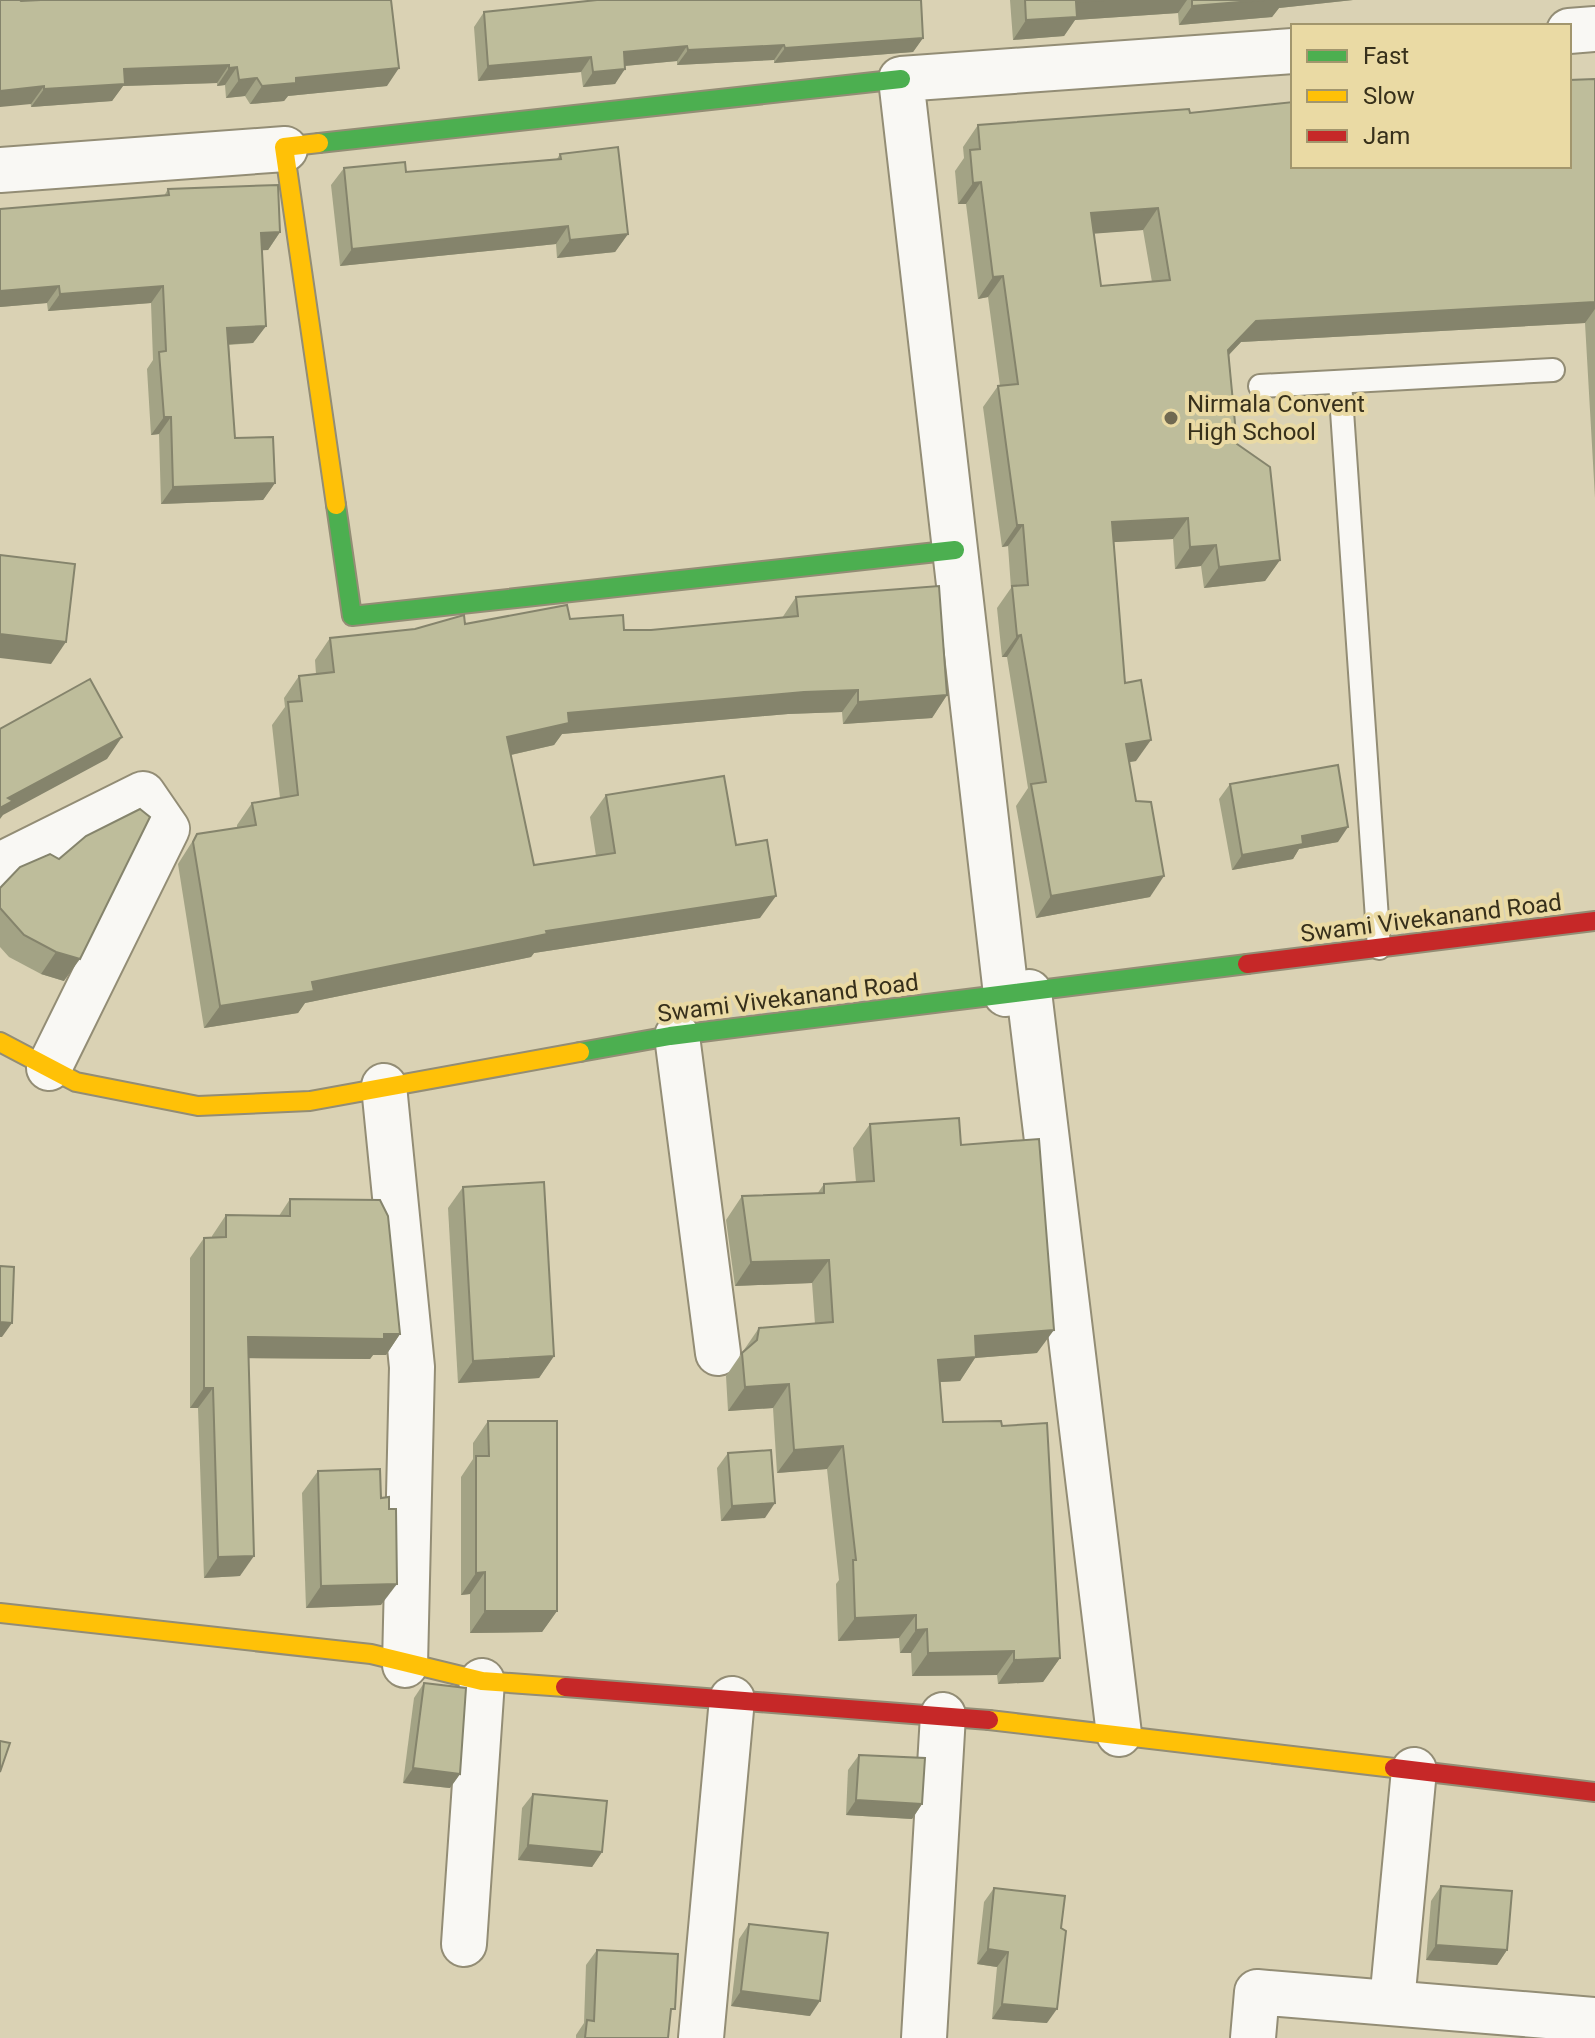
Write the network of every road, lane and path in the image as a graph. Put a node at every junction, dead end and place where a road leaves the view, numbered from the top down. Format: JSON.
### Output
{"nodes":[{"id":1,"x":1595,"y":29,"type":"edge"},
{"id":2,"x":1571,"y":31,"type":"edge"},
{"id":3,"x":1291,"y":51,"type":"edge"},
{"id":4,"x":901,"y":79,"type":"junction"},
{"id":5,"x":285,"y":149,"type":"junction"},
{"id":6,"x":0,"y":170,"type":"edge"},
{"id":7,"x":1553,"y":370,"type":"dead end"},
{"id":8,"x":1340,"y":382,"type":"junction"},
{"id":9,"x":1260,"y":386,"type":"dead end"},
{"id":10,"x":955,"y":550,"type":"junction"},
{"id":11,"x":0,"y":865,"type":"edge"},
{"id":12,"x":1595,"y":921,"type":"edge"},
{"id":13,"x":1379,"y":948,"type":"junction"},
{"id":14,"x":1018,"y":993,"type":"junction"},
{"id":15,"x":677,"y":1036,"type":"junction"},
{"id":16,"x":0,"y":1042,"type":"edge"},
{"id":17,"x":49,"y":1068,"type":"junction"},
{"id":18,"x":384,"y":1086,"type":"junction"},
{"id":19,"x":718,"y":1353,"type":"dead end"},
{"id":20,"x":0,"y":1613,"type":"edge"},
{"id":21,"x":405,"y":1665,"type":"junction"},
{"id":22,"x":482,"y":1681,"type":"junction"},
{"id":23,"x":732,"y":1699,"type":"junction"},
{"id":24,"x":943,"y":1715,"type":"junction"},
{"id":25,"x":1119,"y":1734,"type":"junction"},
{"id":26,"x":1414,"y":1770,"type":"junction"},
{"id":27,"x":1595,"y":1792,"type":"edge"},
{"id":28,"x":464,"y":1944,"type":"dead end"},
{"id":29,"x":1392,"y":2002,"type":"junction"},
{"id":30,"x":1595,"y":2020,"type":"edge"},
{"id":31,"x":701,"y":2038,"type":"edge"},
{"id":32,"x":924,"y":2038,"type":"edge"},
{"id":33,"x":1253,"y":2038,"type":"edge"}],
"edges":[{"from":1,"to":2,"type":"street"},
{"from":3,"to":4,"type":"street"},
{"from":4,"to":5,"type":"street"},
{"from":4,"to":10,"type":"street"},
{"from":5,"to":6,"type":"street"},
{"from":5,"to":10,"type":"street"},
{"from":7,"to":8,"type":"lane"},
{"from":8,"to":9,"type":"lane"},
{"from":8,"to":13,"type":"lane"},
{"from":10,"to":14,"type":"street"},
{"from":11,"to":17,"type":"street"},
{"from":12,"to":13,"type":"street","name":"Swami Vivekanand Road"},
{"from":13,"to":14,"type":"street","name":"Swami Vivekanand Road"},
{"from":14,"to":15,"type":"street","name":"Swami Vivekanand Road"},
{"from":14,"to":25,"type":"street"},
{"from":15,"to":18,"type":"street","name":"Swami Vivekanand Road"},
{"from":15,"to":19,"type":"street"},
{"from":16,"to":17,"type":"street","name":"Swami Vivekanand Road"},
{"from":17,"to":18,"type":"street","name":"Swami Vivekanand Road"},
{"from":18,"to":21,"type":"street"},
{"from":20,"to":21,"type":"street"},
{"from":21,"to":22,"type":"street"},
{"from":22,"to":23,"type":"street"},
{"from":22,"to":28,"type":"street"},
{"from":23,"to":24,"type":"street"},
{"from":23,"to":31,"type":"street"},
{"from":24,"to":25,"type":"street"},
{"from":24,"to":32,"type":"street"},
{"from":25,"to":26,"type":"street"},
{"from":26,"to":27,"type":"street"},
{"from":26,"to":29,"type":"street"},
{"from":29,"to":30,"type":"street"},
{"from":29,"to":33,"type":"street"}]}
